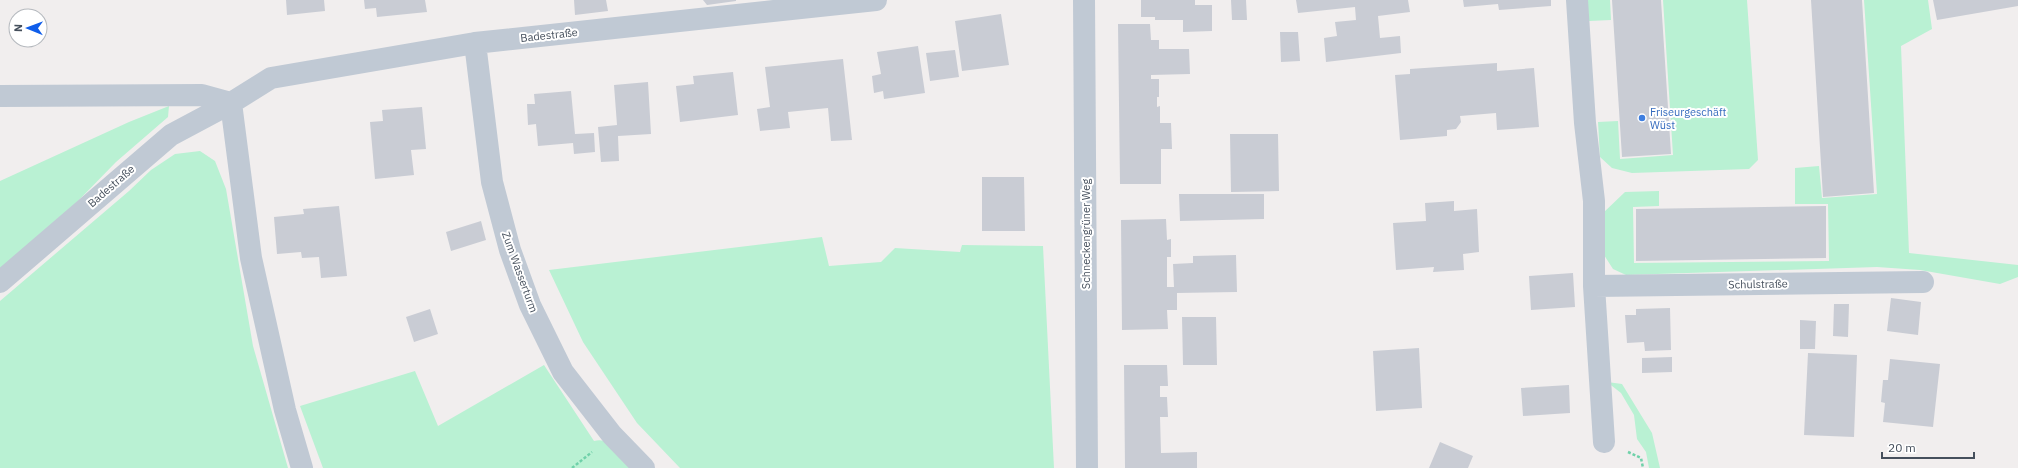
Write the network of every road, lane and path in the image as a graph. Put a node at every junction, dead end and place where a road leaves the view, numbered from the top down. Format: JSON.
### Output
{"nodes":[{"id":1,"x":876,"y":0,"type":"edge"},
{"id":2,"x":1084,"y":0,"type":"edge"},
{"id":3,"x":1577,"y":0,"type":"edge"},
{"id":4,"x":475,"y":43,"type":"junction"},
{"id":5,"x":0,"y":96,"type":"edge"},
{"id":6,"x":231,"y":103,"type":"junction"},
{"id":7,"x":0,"y":282,"type":"edge"},
{"id":8,"x":1923,"y":282,"type":"dead end"},
{"id":9,"x":1594,"y":286,"type":"junction"},
{"id":10,"x":1604,"y":442,"type":"dead end"},
{"id":11,"x":302,"y":468,"type":"edge"},
{"id":12,"x":644,"y":468,"type":"edge"},
{"id":13,"x":1087,"y":468,"type":"edge"}],
"edges":[{"from":1,"to":4,"type":"street","name":"Badestraße"},
{"from":2,"to":13,"type":"street","name":"Schneckengrüner Weg"},
{"from":3,"to":9,"type":"street"},
{"from":4,"to":6,"type":"street","name":"Badestraße"},
{"from":4,"to":12,"type":"street","name":"Zum Wasserturm"},
{"from":5,"to":6,"type":"street"},
{"from":6,"to":7,"type":"street","name":"Badestraße"},
{"from":6,"to":11,"type":"street"},
{"from":8,"to":9,"type":"street","name":"Schulstraße"},
{"from":9,"to":10,"type":"street"}]}
